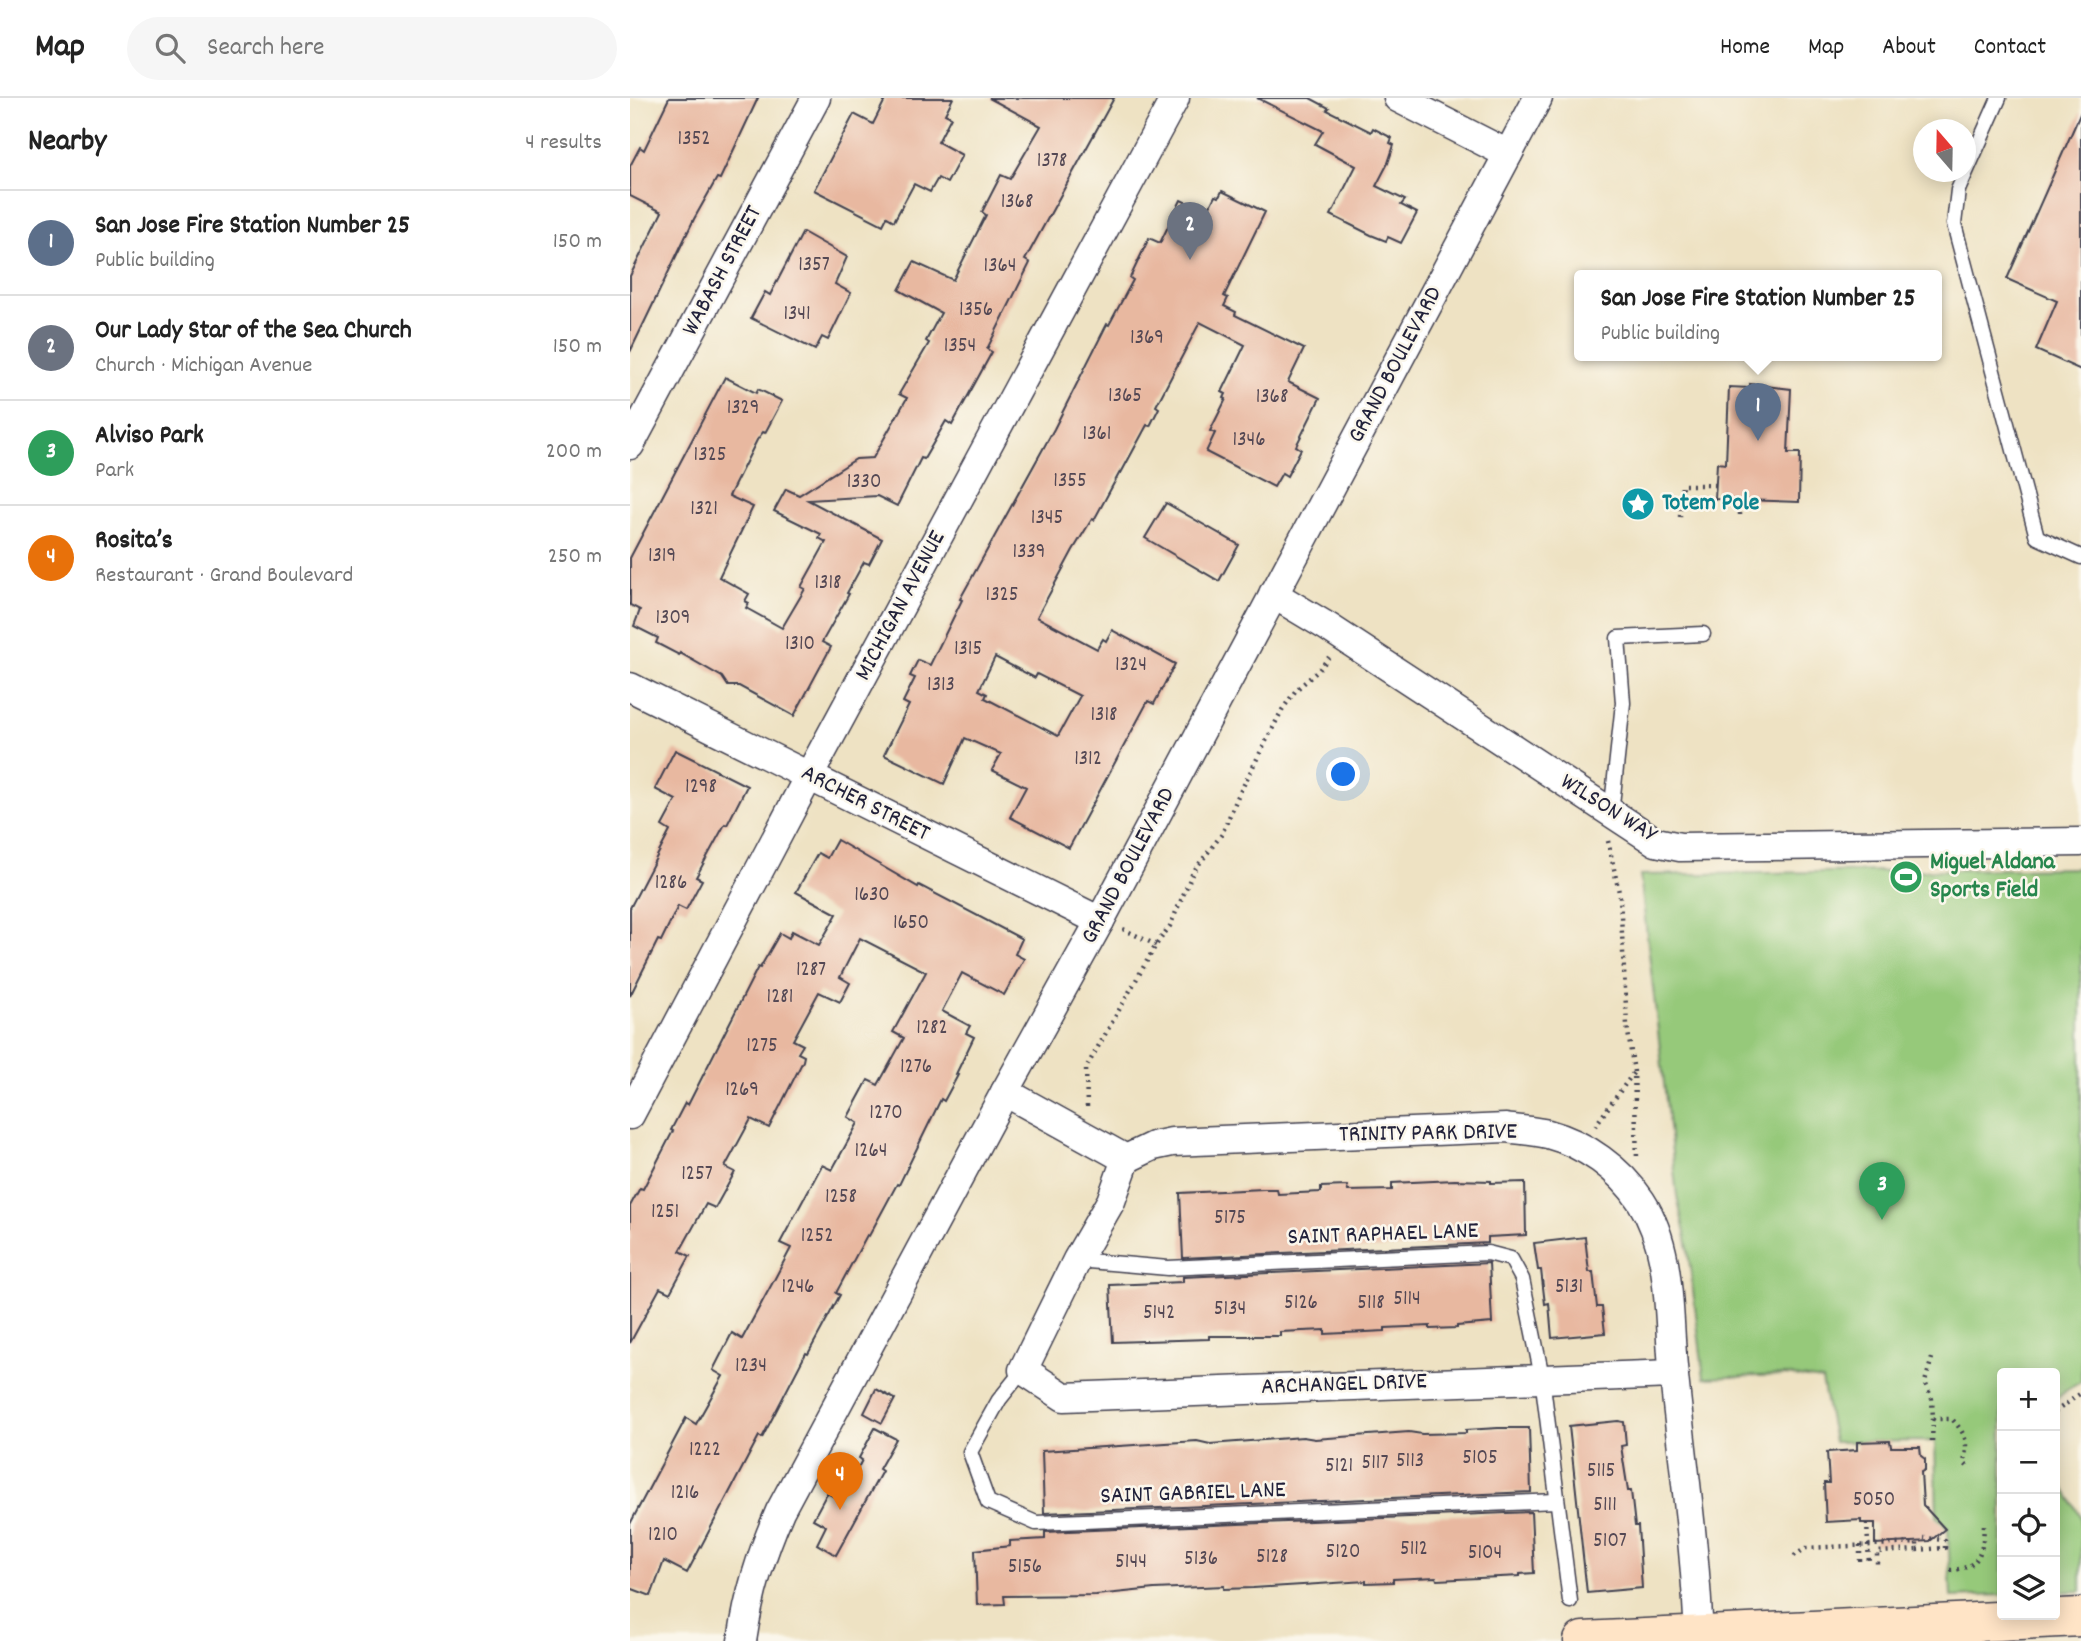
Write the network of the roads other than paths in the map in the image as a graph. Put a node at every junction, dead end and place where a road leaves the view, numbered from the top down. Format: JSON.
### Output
{"nodes":[{"id":1,"x":816,"y":98,"type":"edge"},
{"id":2,"x":1175,"y":98,"type":"edge"},
{"id":3,"x":1398,"y":98,"type":"edge"},
{"id":4,"x":1538,"y":98,"type":"edge"},
{"id":5,"x":1999,"y":98,"type":"edge"},
{"id":6,"x":1508,"y":154,"type":"junction"},
{"id":7,"x":630,"y":445,"type":"edge"},
{"id":8,"x":2081,"y":557,"type":"edge"},
{"id":9,"x":1273,"y":594,"type":"junction"},
{"id":10,"x":1703,"y":634,"type":"dead end"},
{"id":11,"x":630,"y":687,"type":"edge"},
{"id":12,"x":809,"y":776,"type":"junction"},
{"id":13,"x":1610,"y":827,"type":"junction"},
{"id":14,"x":2081,"y":842,"type":"edge"},
{"id":15,"x":1110,"y":924,"type":"junction"},
{"id":16,"x":1005,"y":1092,"type":"junction"},
{"id":17,"x":630,"y":1115,"type":"edge"},
{"id":18,"x":1126,"y":1159,"type":"junction"},
{"id":19,"x":1077,"y":1260,"type":"junction"},
{"id":20,"x":1023,"y":1370,"type":"junction"},
{"id":21,"x":1673,"y":1374,"type":"junction"},
{"id":22,"x":1542,"y":1377,"type":"junction"},
{"id":23,"x":1556,"y":1501,"type":"junction"},
{"id":24,"x":1570,"y":1601,"type":"dead end"},
{"id":25,"x":2081,"y":1617,"type":"edge"},
{"id":26,"x":1699,"y":1638,"type":"edge"},
{"id":27,"x":742,"y":1641,"type":"edge"},
{"id":28,"x":1583,"y":1641,"type":"edge"}],
"edges":[{"from":1,"to":7,"type":"street","name":"WABASH STREET"},
{"from":2,"to":12,"type":"street","name":"MICHIGAN AVENUE"},
{"from":3,"to":6,"type":"street"},
{"from":4,"to":6,"type":"street","name":"GRAND BOULEVARD"},
{"from":5,"to":8,"type":"lane"},
{"from":6,"to":9,"type":"street","name":"GRAND BOULEVARD"},
{"from":9,"to":13,"type":"street","name":"WILSON WAY"},
{"from":9,"to":15,"type":"street","name":"GRAND BOULEVARD"},
{"from":10,"to":13,"type":"lane"},
{"from":11,"to":12,"type":"street","name":"ARCHER STREET"},
{"from":12,"to":15,"type":"street","name":"ARCHER STREET"},
{"from":12,"to":17,"type":"street","name":"MICHIGAN AVENUE"},
{"from":13,"to":14,"type":"street","name":"WILSON WAY"},
{"from":15,"to":16,"type":"street","name":"GRAND BOULEVARD"},
{"from":16,"to":18,"type":"street"},
{"from":16,"to":27,"type":"street","name":"GRAND BOULEVARD"},
{"from":18,"to":19,"type":"street"},
{"from":18,"to":21,"type":"street","name":"TRINITY PARK DRIVE"},
{"from":19,"to":20,"type":"street"},
{"from":19,"to":22,"type":"lane","name":"SAINT RAPHAEL LANE"},
{"from":20,"to":22,"type":"street","name":"ARCHANGEL DRIVE"},
{"from":20,"to":23,"type":"lane","name":"SAINT GABRIEL LANE"},
{"from":21,"to":22,"type":"street","name":"ARCHANGEL DRIVE"},
{"from":21,"to":26,"type":"street","name":"TRINITY PARK DRIVE"},
{"from":22,"to":23,"type":"lane","name":"SAINT RAPHAEL LANE"},
{"from":23,"to":24,"type":"lane","name":"SAINT RAPHAEL LANE"},
{"from":25,"to":26,"type":"main road"},
{"from":26,"to":28,"type":"main road"}]}
